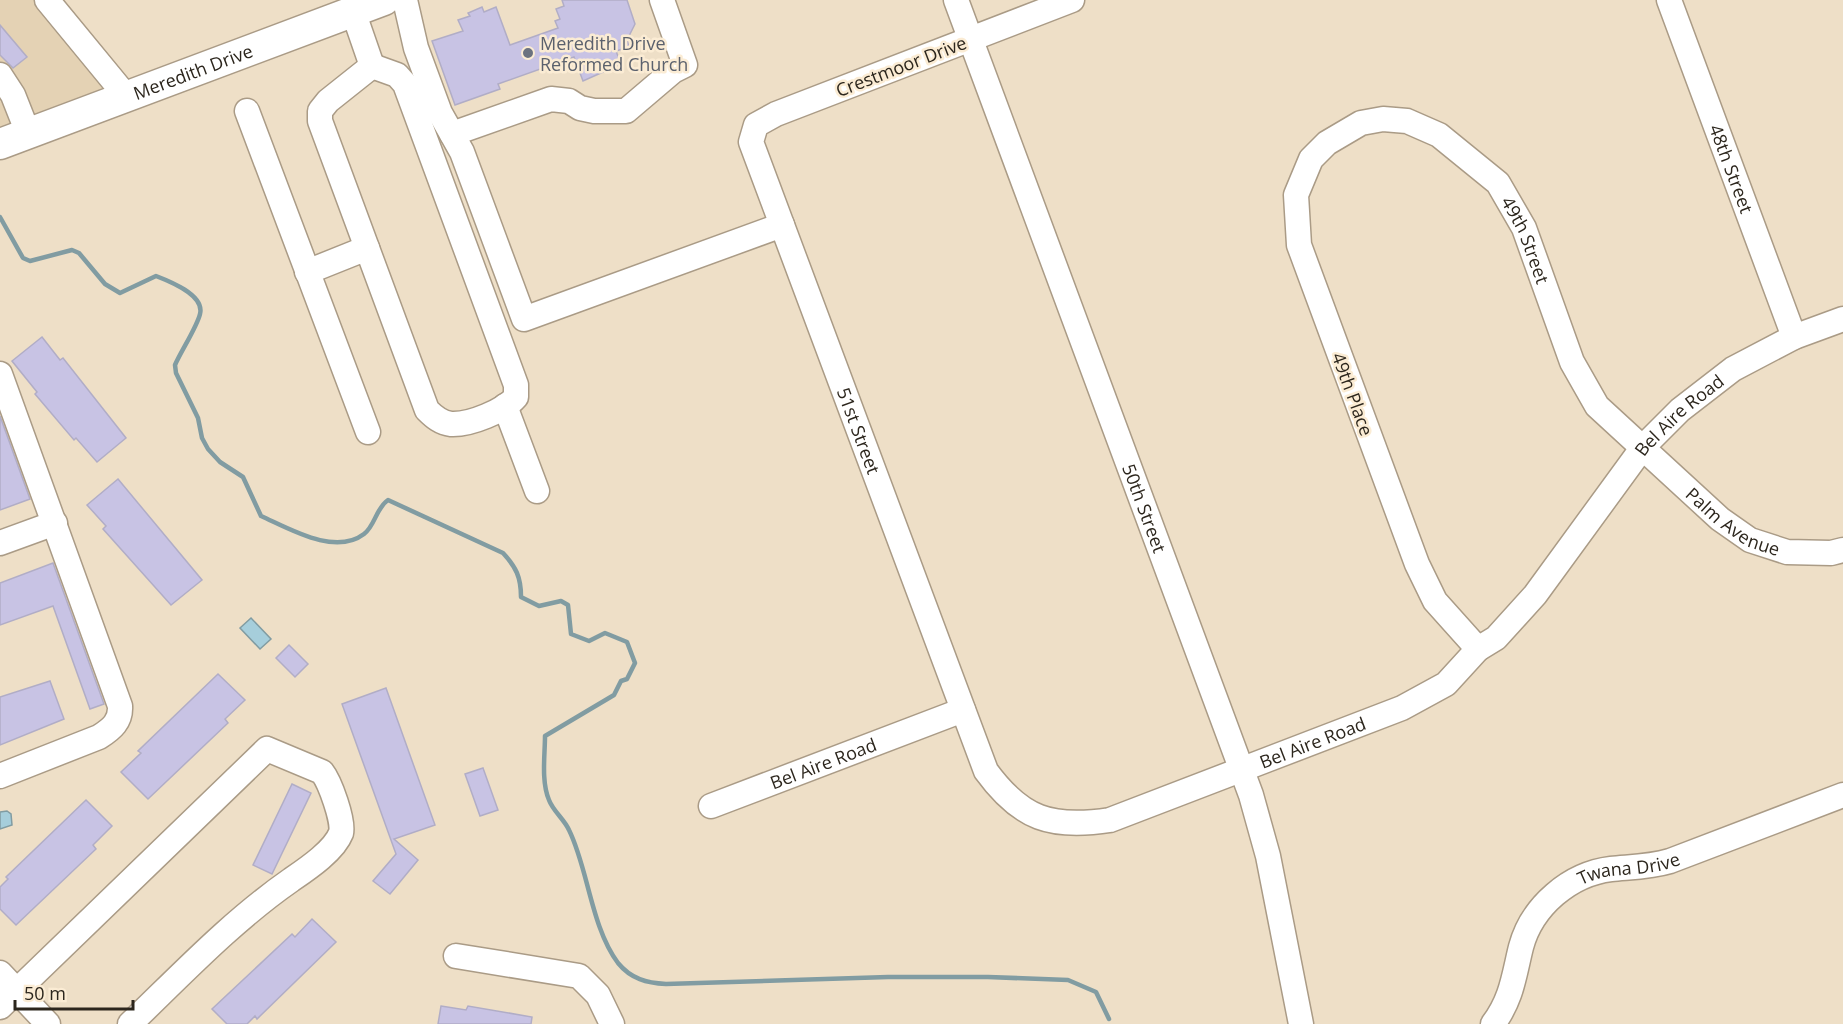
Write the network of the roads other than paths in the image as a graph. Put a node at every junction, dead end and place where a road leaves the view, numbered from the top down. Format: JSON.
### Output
{"nodes":[{"id":1,"x":47,"y":0,"type":"edge"},
{"id":2,"x":384,"y":0,"type":"edge"},
{"id":3,"x":405,"y":0,"type":"edge"},
{"id":4,"x":662,"y":0,"type":"edge"},
{"id":5,"x":956,"y":0,"type":"edge"},
{"id":6,"x":1072,"y":0,"type":"edge"},
{"id":7,"x":1669,"y":0,"type":"edge"},
{"id":8,"x":353,"y":11,"type":"junction"},
{"id":9,"x":970,"y":39,"type":"junction"},
{"id":10,"x":372,"y":66,"type":"junction"},
{"id":11,"x":0,"y":75,"type":"edge"},
{"id":12,"x":126,"y":96,"type":"junction"},
{"id":13,"x":247,"y":111,"type":"dead end"},
{"id":14,"x":28,"y":133,"type":"junction"},
{"id":15,"x":452,"y":134,"type":"junction"},
{"id":16,"x":1341,"y":134,"type":"joint"},
{"id":17,"x":0,"y":144,"type":"edge"},
{"id":18,"x":754,"y":151,"type":"joint"},
{"id":19,"x":782,"y":225,"type":"junction"},
{"id":20,"x":367,"y":248,"type":"junction"},
{"id":21,"x":307,"y":272,"type":"junction"},
{"id":22,"x":1843,"y":319,"type":"edge"},
{"id":23,"x":1794,"y":337,"type":"junction"},
{"id":24,"x":0,"y":374,"type":"edge"},
{"id":25,"x":506,"y":406,"type":"junction"},
{"id":26,"x":368,"y":432,"type":"dead end"},
{"id":27,"x":1643,"y":447,"type":"junction"},
{"id":28,"x":537,"y":491,"type":"dead end"},
{"id":29,"x":55,"y":523,"type":"junction"},
{"id":30,"x":0,"y":543,"type":"edge"},
{"id":31,"x":1843,"y":550,"type":"edge"},
{"id":32,"x":1478,"y":649,"type":"junction"},
{"id":33,"x":963,"y":710,"type":"junction"},
{"id":34,"x":1241,"y":769,"type":"junction"},
{"id":35,"x":0,"y":776,"type":"edge"},
{"id":36,"x":1843,"y":795,"type":"edge"},
{"id":37,"x":711,"y":806,"type":"dead end"},
{"id":38,"x":456,"y":956,"type":"dead end"},
{"id":39,"x":0,"y":973,"type":"edge"},
{"id":40,"x":9,"y":999,"type":"edge"},
{"id":41,"x":48,"y":1024,"type":"edge"},
{"id":42,"x":130,"y":1024,"type":"edge"},
{"id":43,"x":612,"y":1024,"type":"edge"},
{"id":44,"x":1301,"y":1024,"type":"edge"},
{"id":45,"x":1493,"y":1024,"type":"edge"}],
"edges":[{"from":1,"to":12,"type":"street"},
{"from":2,"to":8,"type":"main road","name":"Meredith Drive"},
{"from":3,"to":15,"type":"street"},
{"from":4,"to":15,"type":"street"},
{"from":5,"to":9,"type":"street","name":"50th Street"},
{"from":6,"to":9,"type":"street","name":"Crestmoor Drive"},
{"from":7,"to":23,"type":"street","name":"48th Street"},
{"from":8,"to":10,"type":"street"},
{"from":8,"to":12,"type":"main road","name":"Meredith Drive"},
{"from":9,"to":18,"type":"street","name":"Crestmoor Drive"},
{"from":9,"to":34,"type":"street","name":"50th Street"},
{"from":10,"to":20,"type":"street"},
{"from":10,"to":25,"type":"street"},
{"from":11,"to":14,"type":"street"},
{"from":12,"to":14,"type":"main road","name":"Meredith Drive"},
{"from":13,"to":21,"type":"street"},
{"from":14,"to":17,"type":"main road","name":"Meredith Drive"},
{"from":15,"to":19,"type":"street"},
{"from":16,"to":27,"type":"street","name":"49th Street"},
{"from":16,"to":32,"type":"street","name":"49th Place"},
{"from":18,"to":19,"type":"street","name":"51st Street"},
{"from":19,"to":33,"type":"street","name":"51st Street"},
{"from":20,"to":21,"type":"street"},
{"from":20,"to":25,"type":"street"},
{"from":21,"to":26,"type":"street"},
{"from":22,"to":23,"type":"street","name":"Bel Aire Road"},
{"from":23,"to":27,"type":"street","name":"Bel Aire Road"},
{"from":24,"to":29,"type":"street"},
{"from":25,"to":28,"type":"street"},
{"from":27,"to":31,"type":"street","name":"Palm Avenue"},
{"from":27,"to":32,"type":"street","name":"Bel Aire Road"},
{"from":29,"to":30,"type":"street"},
{"from":29,"to":35,"type":"street"},
{"from":32,"to":34,"type":"street","name":"Bel Aire Road"},
{"from":33,"to":34,"type":"street","name":"Bel Aire Road"},
{"from":33,"to":37,"type":"street","name":"Bel Aire Road"},
{"from":34,"to":44,"type":"street","name":"50th Street"},
{"from":36,"to":45,"type":"street","name":"Twana Drive"},
{"from":38,"to":43,"type":"street"},
{"from":39,"to":40,"type":"street"},
{"from":40,"to":41,"type":"street"},
{"from":40,"to":42,"type":"street"}]}
